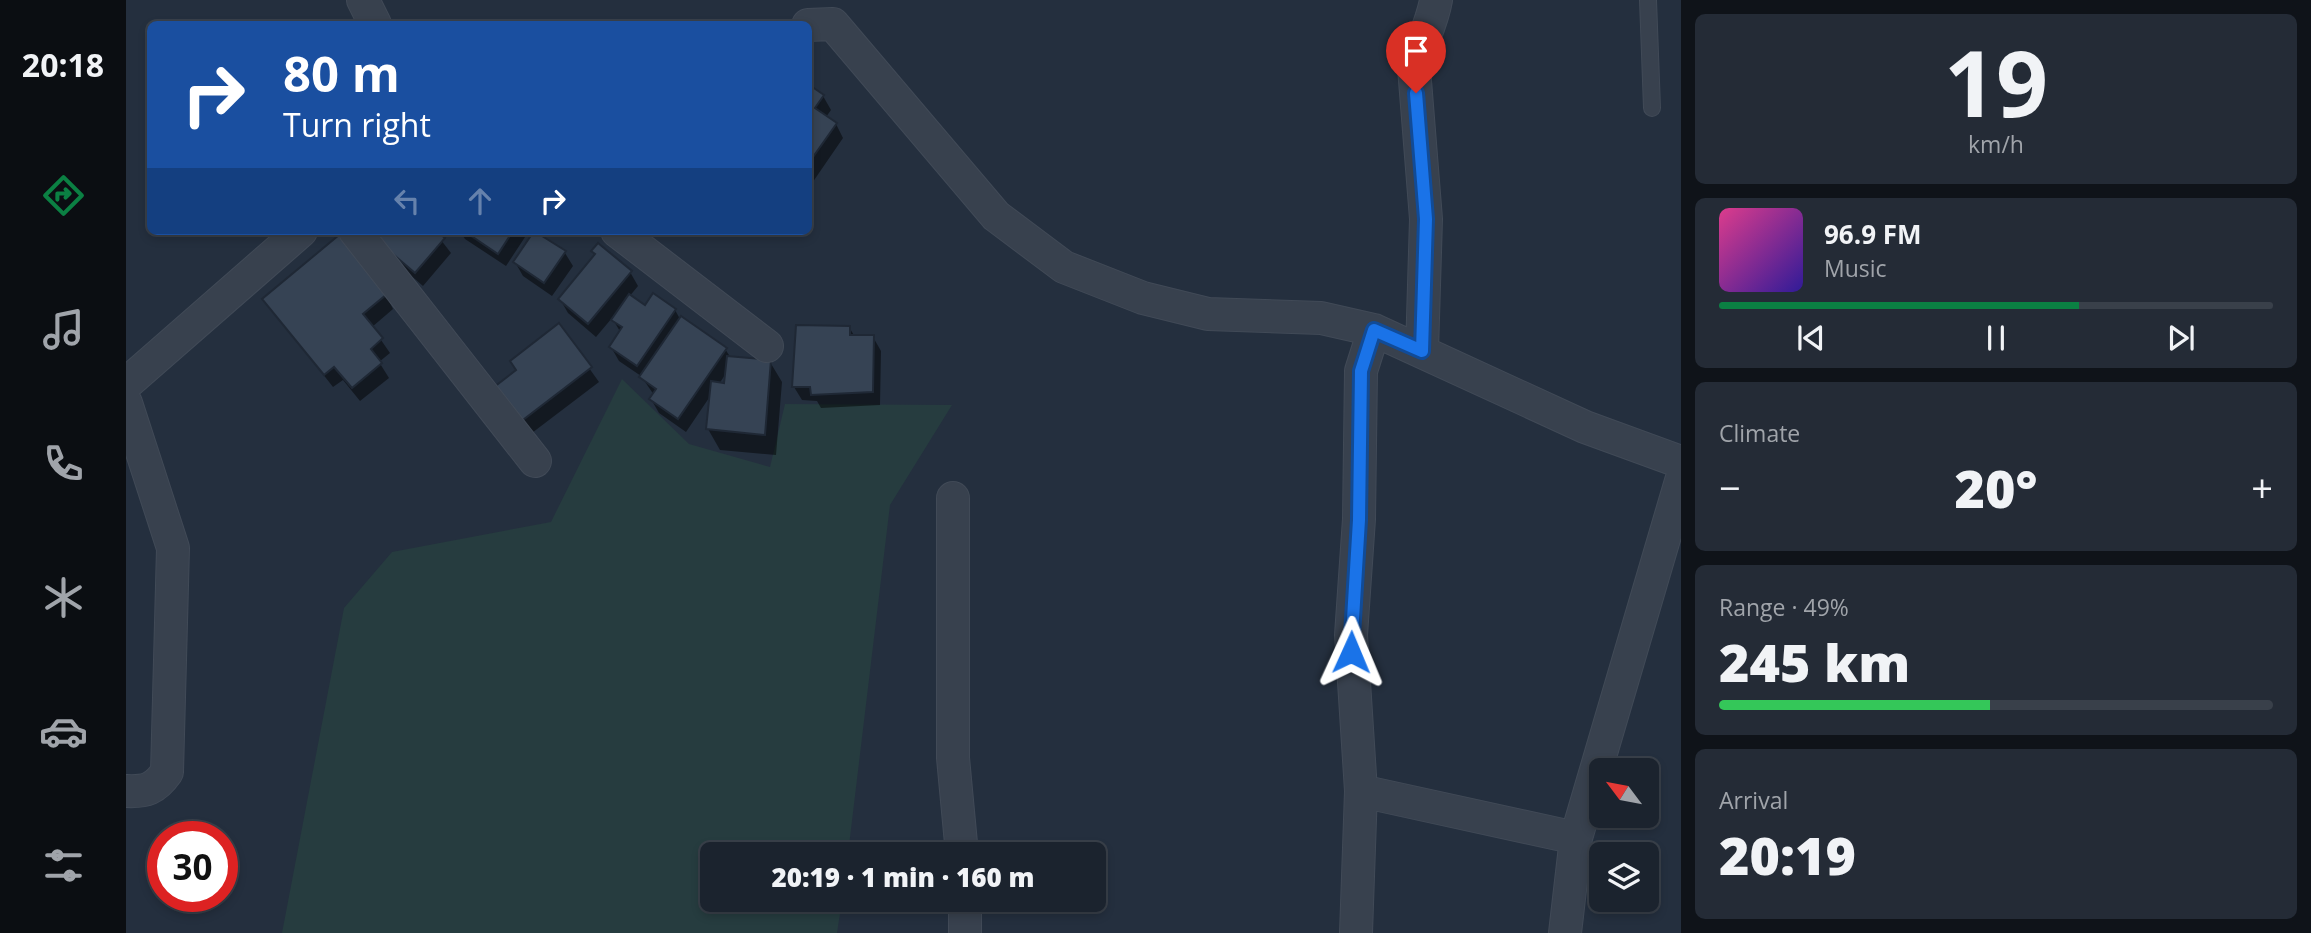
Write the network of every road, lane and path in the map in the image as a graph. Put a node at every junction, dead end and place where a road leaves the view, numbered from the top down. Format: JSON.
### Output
{"nodes":[{"id":1,"x":363,"y":0,"type":"edge"},
{"id":2,"x":1436,"y":0,"type":"edge"},
{"id":3,"x":1648,"y":0,"type":"edge"},
{"id":4,"x":374,"y":21,"type":"edge"},
{"id":5,"x":812,"y":26,"type":"edge"},
{"id":6,"x":1652,"y":108,"type":"dead end"},
{"id":7,"x":296,"y":235,"type":"edge"},
{"id":8,"x":358,"y":235,"type":"edge"},
{"id":9,"x":634,"y":236,"type":"edge"},
{"id":10,"x":1374,"y":330,"type":"junction"},
{"id":11,"x":767,"y":346,"type":"dead end"},
{"id":12,"x":1422,"y":351,"type":"junction"},
{"id":13,"x":126,"y":384,"type":"edge"},
{"id":14,"x":126,"y":403,"type":"edge"},
{"id":15,"x":535,"y":461,"type":"dead end"},
{"id":16,"x":1681,"y":462,"type":"edge"},
{"id":17,"x":1681,"y":481,"type":"edge"},
{"id":18,"x":953,"y":498,"type":"dead end"},
{"id":19,"x":126,"y":791,"type":"edge"},
{"id":20,"x":1361,"y":791,"type":"junction"},
{"id":21,"x":1576,"y":838,"type":"junction"},
{"id":22,"x":961,"y":842,"type":"edge"},
{"id":23,"x":965,"y":912,"type":"edge"},
{"id":24,"x":965,"y":933,"type":"edge"},
{"id":25,"x":1356,"y":933,"type":"edge"},
{"id":26,"x":1565,"y":933,"type":"edge"}],
"edges":[{"from":1,"to":4,"type":"street"},
{"from":2,"to":12,"type":"street"},
{"from":3,"to":6,"type":"lane"},
{"from":5,"to":10,"type":"street"},
{"from":7,"to":13,"type":"street"},
{"from":8,"to":15,"type":"street"},
{"from":9,"to":11,"type":"street"},
{"from":10,"to":12,"type":"street"},
{"from":10,"to":20,"type":"street"},
{"from":12,"to":16,"type":"street"},
{"from":14,"to":19,"type":"street"},
{"from":17,"to":21,"type":"street"},
{"from":18,"to":22,"type":"street"},
{"from":20,"to":21,"type":"street"},
{"from":20,"to":25,"type":"street"},
{"from":21,"to":26,"type":"street"},
{"from":23,"to":24,"type":"street"}]}
